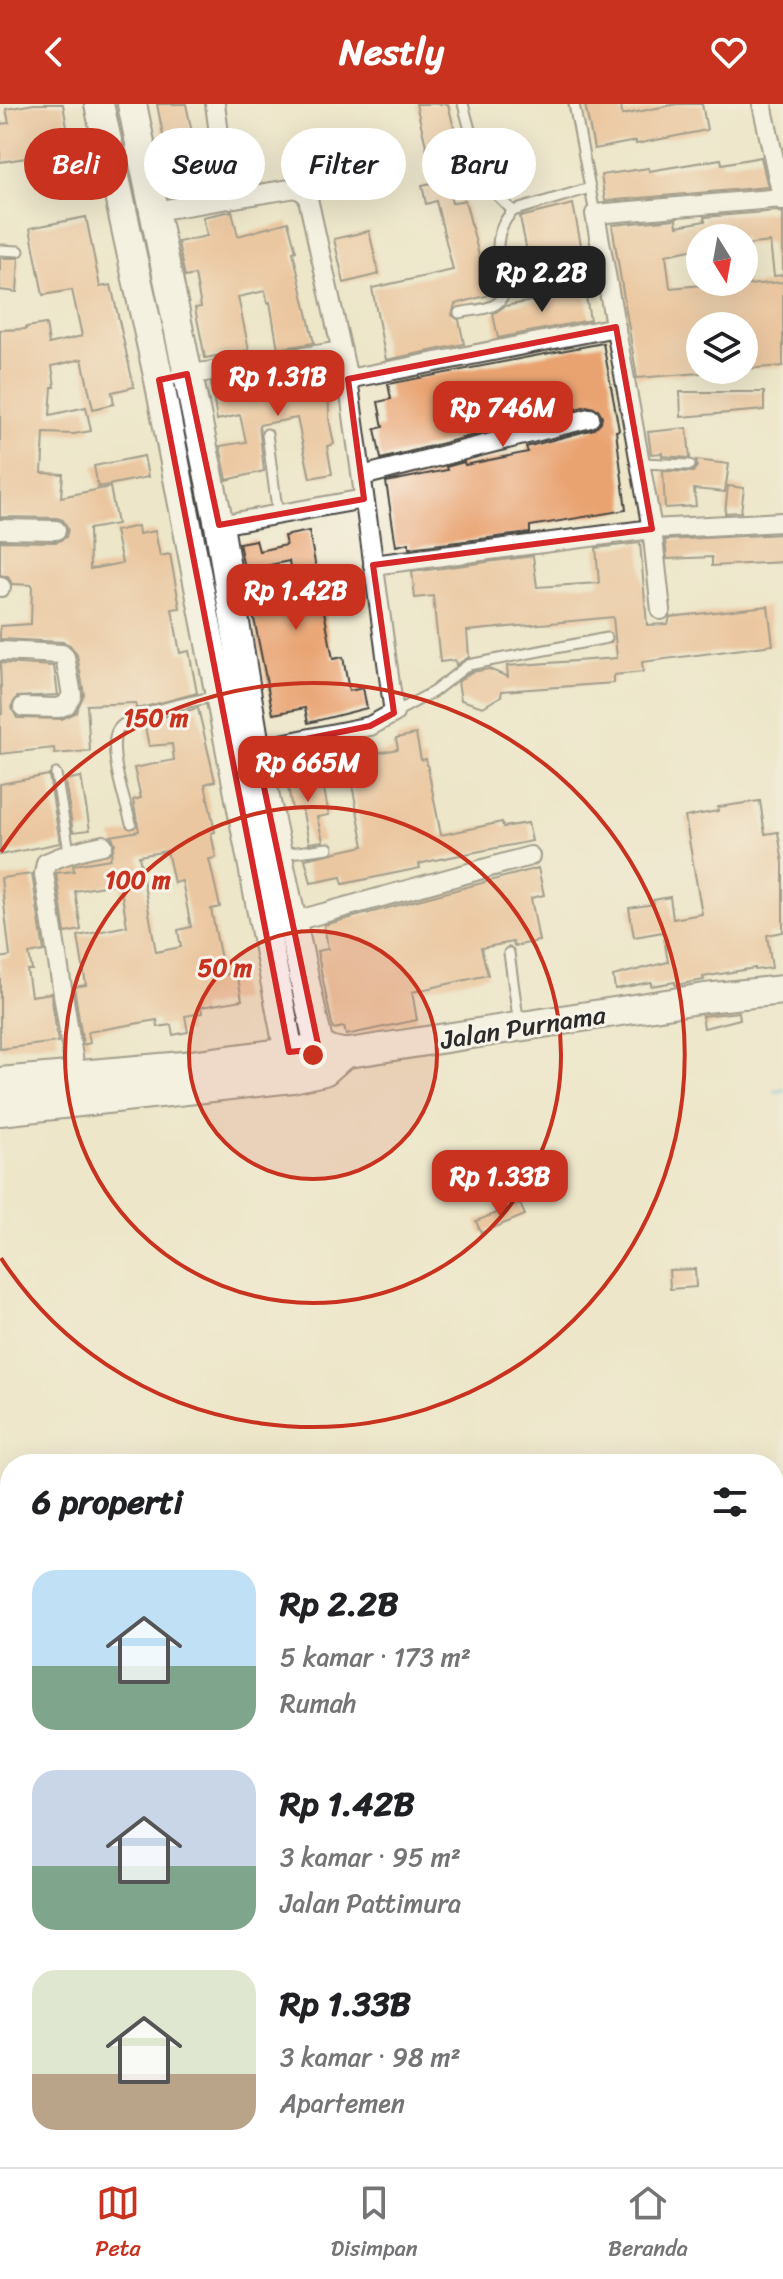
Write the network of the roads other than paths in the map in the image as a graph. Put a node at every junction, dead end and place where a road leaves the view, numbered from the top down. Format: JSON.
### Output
{"nodes":[{"id":1,"x":99,"y":104,"type":"edge"},
{"id":2,"x":132,"y":104,"type":"edge"},
{"id":3,"x":215,"y":104,"type":"edge"},
{"id":4,"x":463,"y":104,"type":"edge"},
{"id":5,"x":574,"y":104,"type":"edge"},
{"id":6,"x":762,"y":104,"type":"edge"},
{"id":7,"x":218,"y":128,"type":"edge"},
{"id":8,"x":777,"y":144,"type":"edge"},
{"id":9,"x":590,"y":188,"type":"junction"},
{"id":10,"x":265,"y":193,"type":"edge"},
{"id":11,"x":783,"y":199,"type":"edge"},
{"id":12,"x":222,"y":200,"type":"edge"},
{"id":13,"x":154,"y":211,"type":"junction"},
{"id":14,"x":513,"y":211,"type":"junction"},
{"id":15,"x":595,"y":214,"type":"junction"},
{"id":16,"x":0,"y":250,"type":"edge"},
{"id":17,"x":19,"y":251,"type":"dead end"},
{"id":18,"x":459,"y":313,"type":"dead end"},
{"id":19,"x":616,"y":327,"type":"junction"},
{"id":20,"x":342,"y":351,"type":"junction"},
{"id":21,"x":187,"y":374,"type":"junction"},
{"id":22,"x":348,"y":379,"type":"junction"},
{"id":23,"x":159,"y":380,"type":"junction"},
{"id":24,"x":590,"y":418,"type":"dead end"},
{"id":25,"x":267,"y":434,"type":"dead end"},
{"id":26,"x":641,"y":463,"type":"junction"},
{"id":27,"x":690,"y":465,"type":"dead end"},
{"id":28,"x":362,"y":476,"type":"junction"},
{"id":29,"x":364,"y":499,"type":"junction"},
{"id":30,"x":278,"y":516,"type":"junction"},
{"id":31,"x":783,"y":522,"type":"edge"},
{"id":32,"x":219,"y":525,"type":"junction"},
{"id":33,"x":0,"y":529,"type":"edge"},
{"id":34,"x":652,"y":529,"type":"junction"},
{"id":35,"x":56,"y":530,"type":"dead end"},
{"id":36,"x":373,"y":565,"type":"junction"},
{"id":37,"x":661,"y":610,"type":"dead end"},
{"id":38,"x":607,"y":638,"type":"dead end"},
{"id":39,"x":0,"y":651,"type":"edge"},
{"id":40,"x":219,"y":695,"type":"junction"},
{"id":41,"x":23,"y":707,"type":"dead end"},
{"id":42,"x":394,"y":713,"type":"junction"},
{"id":43,"x":256,"y":749,"type":"junction"},
{"id":44,"x":56,"y":774,"type":"dead end"},
{"id":45,"x":131,"y":823,"type":"dead end"},
{"id":46,"x":103,"y":845,"type":"dead end"},
{"id":47,"x":328,"y":848,"type":"dead end"},
{"id":48,"x":69,"y":851,"type":"junction"},
{"id":49,"x":278,"y":854,"type":"junction"},
{"id":50,"x":530,"y":856,"type":"dead end"},
{"id":51,"x":291,"y":922,"type":"junction"},
{"id":52,"x":509,"y":953,"type":"dead end"},
{"id":53,"x":783,"y":973,"type":"edge"},
{"id":54,"x":783,"y":990,"type":"edge"},
{"id":55,"x":705,"y":998,"type":"junction"},
{"id":56,"x":520,"y":1028,"type":"junction"},
{"id":57,"x":328,"y":1058,"type":"junction"},
{"id":58,"x":290,"y":1064,"type":"junction"},
{"id":59,"x":76,"y":1076,"type":"junction"},
{"id":60,"x":0,"y":1083,"type":"edge"},
{"id":61,"x":0,"y":1110,"type":"edge"}],
"edges":[{"from":1,"to":23,"type":"main road"},
{"from":2,"to":13,"type":"main road"},
{"from":3,"to":7,"type":"street"},
{"from":4,"to":14,"type":"lane"},
{"from":5,"to":9,"type":"lane"},
{"from":6,"to":8,"type":"street"},
{"from":8,"to":11,"type":"street"},
{"from":9,"to":14,"type":"lane"},
{"from":9,"to":15,"type":"lane"},
{"from":10,"to":20,"type":"street"},
{"from":11,"to":15,"type":"street"},
{"from":12,"to":13,"type":"street"},
{"from":13,"to":21,"type":"main road"},
{"from":14,"to":18,"type":"lane"},
{"from":15,"to":19,"type":"street"},
{"from":16,"to":17,"type":"lane"},
{"from":19,"to":22,"type":"street"},
{"from":19,"to":26,"type":"street"},
{"from":20,"to":21,"type":"street"},
{"from":20,"to":22,"type":"street"},
{"from":21,"to":23,"type":"street"},
{"from":21,"to":32,"type":"main road"},
{"from":22,"to":28,"type":"street"},
{"from":23,"to":40,"type":"main road"},
{"from":24,"to":28,"type":"street"},
{"from":25,"to":30,"type":"lane"},
{"from":26,"to":27,"type":"lane"},
{"from":26,"to":34,"type":"street"},
{"from":28,"to":29,"type":"street"},
{"from":29,"to":30,"type":"street"},
{"from":29,"to":36,"type":"street"},
{"from":30,"to":32,"type":"street"},
{"from":31,"to":34,"type":"street"},
{"from":32,"to":43,"type":"main road"},
{"from":33,"to":35,"type":"street"},
{"from":34,"to":36,"type":"street"},
{"from":34,"to":37,"type":"street"},
{"from":36,"to":42,"type":"street"},
{"from":38,"to":42,"type":"lane"},
{"from":39,"to":41,"type":"street"},
{"from":40,"to":45,"type":"lane"},
{"from":40,"to":58,"type":"main road"},
{"from":42,"to":43,"type":"street"},
{"from":43,"to":49,"type":"main road"},
{"from":44,"to":48,"type":"lane"},
{"from":46,"to":48,"type":"street"},
{"from":47,"to":49,"type":"lane"},
{"from":48,"to":59,"type":"street"},
{"from":49,"to":51,"type":"main road"},
{"from":50,"to":51,"type":"street"},
{"from":51,"to":57,"type":"main road"},
{"from":52,"to":56,"type":"lane"},
{"from":53,"to":55,"type":"main road","name":"Jalan Purnama"},
{"from":54,"to":55,"type":"main road","name":"Jalan Purnama"},
{"from":55,"to":56,"type":"main road","name":"Jalan Purnama"},
{"from":56,"to":57,"type":"main road","name":"Jalan Purnama"},
{"from":57,"to":58,"type":"highway"},
{"from":58,"to":59,"type":"highway"},
{"from":58,"to":61,"type":"highway"},
{"from":59,"to":60,"type":"highway"}]}
